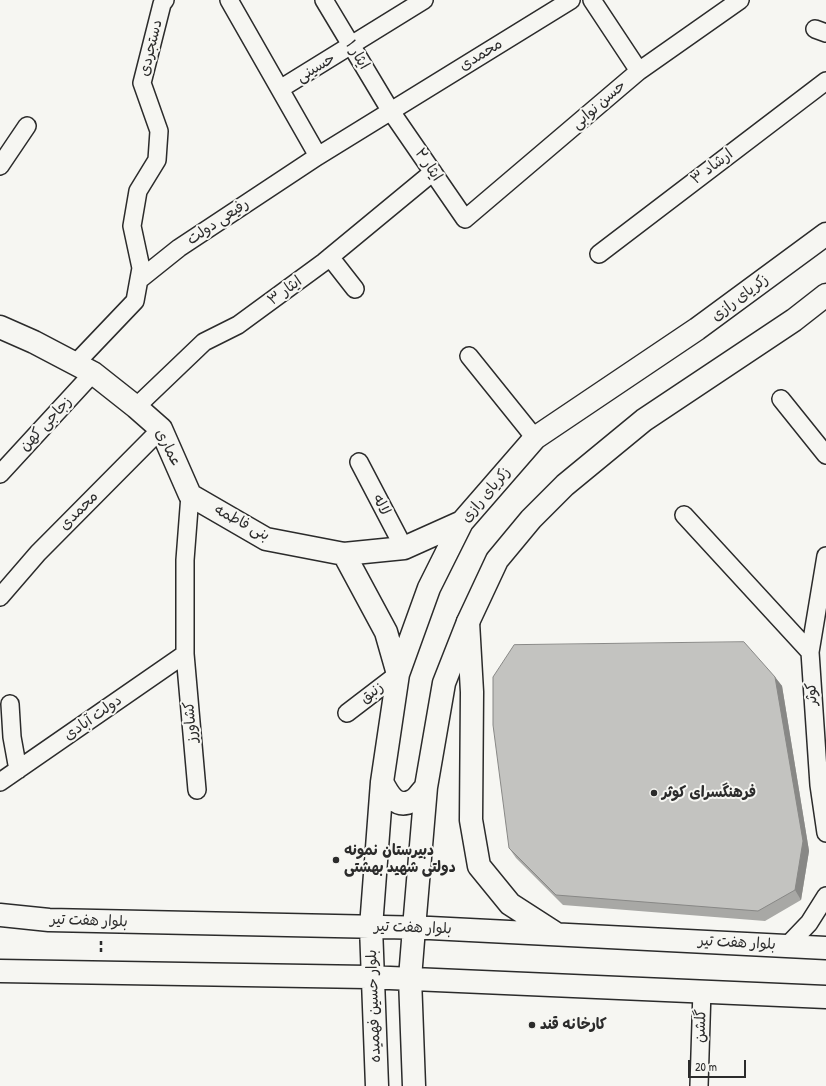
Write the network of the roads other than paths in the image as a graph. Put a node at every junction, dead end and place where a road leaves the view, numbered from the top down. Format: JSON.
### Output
{"nodes":[{"id":1,"x":165,"y":0,"type":"edge"},
{"id":2,"x":229,"y":0,"type":"edge"},
{"id":3,"x":324,"y":0,"type":"edge"},
{"id":4,"x":424,"y":0,"type":"edge"},
{"id":5,"x":571,"y":0,"type":"edge"},
{"id":6,"x":592,"y":0,"type":"edge"},
{"id":7,"x":740,"y":0,"type":"edge"},
{"id":8,"x":351,"y":46,"type":"junction"},
{"id":9,"x":639,"y":70,"type":"junction"},
{"id":10,"x":826,"y":81,"type":"edge"},
{"id":11,"x":280,"y":89,"type":"junction"},
{"id":12,"x":390,"y":110,"type":"junction"},
{"id":13,"x":27,"y":126,"type":"dead end"},
{"id":14,"x":318,"y":156,"type":"junction"},
{"id":15,"x":0,"y":166,"type":"edge"},
{"id":16,"x":433,"y":172,"type":"junction"},
{"id":17,"x":465,"y":219,"type":"joint"},
{"id":18,"x":826,"y":234,"type":"edge"},
{"id":19,"x":599,"y":254,"type":"dead end"},
{"id":20,"x":330,"y":257,"type":"junction"},
{"id":21,"x":139,"y":280,"type":"junction"},
{"id":22,"x":355,"y":289,"type":"dead end"},
{"id":23,"x":826,"y":295,"type":"edge"},
{"id":24,"x":0,"y":327,"type":"edge"},
{"id":25,"x":470,"y":356,"type":"dead end"},
{"id":26,"x":84,"y":368,"type":"junction"},
{"id":27,"x":782,"y":399,"type":"dead end"},
{"id":28,"x":136,"y":407,"type":"junction"},
{"id":29,"x":161,"y":429,"type":"junction"},
{"id":30,"x":536,"y":438,"type":"junction"},
{"id":31,"x":826,"y":455,"type":"edge"},
{"id":32,"x":359,"y":462,"type":"dead end"},
{"id":33,"x":0,"y":474,"type":"edge"},
{"id":34,"x":190,"y":495,"type":"junction"},
{"id":35,"x":684,"y":515,"type":"dead end"},
{"id":36,"x":462,"y":522,"type":"junction"},
{"id":37,"x":404,"y":548,"type":"junction"},
{"id":38,"x":344,"y":554,"type":"junction"},
{"id":39,"x":826,"y":556,"type":"edge"},
{"id":40,"x":0,"y":597,"type":"edge"},
{"id":41,"x":468,"y":622,"type":"junction"},
{"id":42,"x":810,"y":652,"type":"junction"},
{"id":43,"x":185,"y":654,"type":"junction"},
{"id":44,"x":398,"y":674,"type":"junction"},
{"id":45,"x":10,"y":704,"type":"dead end"},
{"id":46,"x":346,"y":713,"type":"dead end"},
{"id":47,"x":18,"y":770,"type":"junction"},
{"id":48,"x":0,"y":782,"type":"edge"},
{"id":49,"x":382,"y":782,"type":"junction"},
{"id":50,"x":426,"y":787,"type":"junction"},
{"id":51,"x":197,"y":790,"type":"dead end"},
{"id":52,"x":826,"y":833,"type":"edge"},
{"id":53,"x":826,"y":896,"type":"edge"},
{"id":54,"x":0,"y":915,"type":"edge"},
{"id":55,"x":371,"y":927,"type":"junction"},
{"id":56,"x":414,"y":928,"type":"junction"},
{"id":57,"x":556,"y":934,"type":"junction"},
{"id":58,"x":787,"y":946,"type":"junction"},
{"id":59,"x":826,"y":948,"type":"edge"},
{"id":60,"x":0,"y":971,"type":"edge"},
{"id":61,"x":373,"y":977,"type":"junction"},
{"id":62,"x":410,"y":978,"type":"junction"},
{"id":63,"x":702,"y":990,"type":"junction"},
{"id":64,"x":826,"y":997,"type":"edge"},
{"id":65,"x":377,"y":1086,"type":"edge"},
{"id":66,"x":414,"y":1086,"type":"edge"},
{"id":67,"x":699,"y":1086,"type":"edge"}],
"edges":[{"from":1,"to":21,"type":"street","name":"دستجردی"},
{"from":2,"to":11,"type":"street"},
{"from":3,"to":8,"type":"street","name":"۱ ایثار"},
{"from":4,"to":8,"type":"street","name":"حسینی"},
{"from":5,"to":12,"type":"street","name":"محمدی"},
{"from":6,"to":9,"type":"street"},
{"from":7,"to":9,"type":"street","name":"حسن نوابی"},
{"from":8,"to":11,"type":"street","name":"حسینی"},
{"from":8,"to":12,"type":"street","name":"۱ ایثار"},
{"from":9,"to":17,"type":"street","name":"حسن نوابی"},
{"from":10,"to":19,"type":"street","name":"ارشاد ۳"},
{"from":11,"to":14,"type":"street"},
{"from":12,"to":14,"type":"street","name":"رفیعی دولت"},
{"from":12,"to":16,"type":"street","name":"ایثار ۲"},
{"from":13,"to":15,"type":"street"},
{"from":14,"to":21,"type":"street","name":"رفیعی دولت"},
{"from":16,"to":17,"type":"street","name":"ایثار ۲"},
{"from":16,"to":20,"type":"street","name":"ایثار ۳"},
{"from":18,"to":30,"type":"street","name":"زکریای رازی"},
{"from":20,"to":22,"type":"street"},
{"from":20,"to":28,"type":"street","name":"ایثار ۳"},
{"from":21,"to":26,"type":"street"},
{"from":23,"to":41,"type":"street"},
{"from":24,"to":26,"type":"street","name":"عماری"},
{"from":25,"to":30,"type":"street"},
{"from":26,"to":28,"type":"street","name":"عماری"},
{"from":26,"to":33,"type":"street","name":"زجاجی کهن"},
{"from":27,"to":31,"type":"street"},
{"from":28,"to":29,"type":"street","name":"عماری"},
{"from":29,"to":34,"type":"street","name":"عماری"},
{"from":29,"to":40,"type":"street","name":"محمدی"},
{"from":30,"to":36,"type":"street","name":"زکریای رازی"},
{"from":32,"to":37,"type":"street","name":"لاله"},
{"from":34,"to":38,"type":"street","name":"بنی فاطمه"},
{"from":34,"to":43,"type":"street","name":"عماری"},
{"from":35,"to":42,"type":"street"},
{"from":36,"to":37,"type":"street","name":"بنی فاطمه"},
{"from":36,"to":44,"type":"street","name":"زکریای رازی"},
{"from":37,"to":38,"type":"street","name":"بنی فاطمه"},
{"from":38,"to":44,"type":"street"},
{"from":39,"to":42,"type":"street","name":"کوثر"},
{"from":41,"to":50,"type":"street"},
{"from":41,"to":57,"type":"street"},
{"from":42,"to":52,"type":"street","name":"کوثر"},
{"from":43,"to":47,"type":"street","name":"دولت آبادی"},
{"from":43,"to":51,"type":"street","name":"کشاورز"},
{"from":44,"to":46,"type":"street","name":"زنبق"},
{"from":44,"to":49,"type":"street","name":"زکریای رازی"},
{"from":45,"to":47,"type":"street"},
{"from":47,"to":48,"type":"street","name":"دولت آبادی"},
{"from":49,"to":50,"type":"street"},
{"from":49,"to":55,"type":"street","name":"زکریای رازی"},
{"from":50,"to":56,"type":"street"},
{"from":53,"to":58,"type":"street"},
{"from":54,"to":55,"type":"street","name":"بلوار هفت تیر"},
{"from":55,"to":56,"type":"street","name":"بلوار هفت تیر"},
{"from":55,"to":61,"type":"street","name":"بلوار حسین فهمیده"},
{"from":56,"to":57,"type":"street","name":"بلوار هفت تیر"},
{"from":56,"to":62,"type":"street"},
{"from":57,"to":58,"type":"street","name":"بلوار هفت تیر"},
{"from":58,"to":59,"type":"street","name":"بلوار هفت تیر"},
{"from":60,"to":61,"type":"street"},
{"from":61,"to":62,"type":"street"},
{"from":61,"to":65,"type":"street","name":"بلوار حسین فهمیده"},
{"from":62,"to":63,"type":"street"},
{"from":62,"to":66,"type":"street"},
{"from":63,"to":64,"type":"street"},
{"from":63,"to":67,"type":"street","name":"گلشن"}]}
